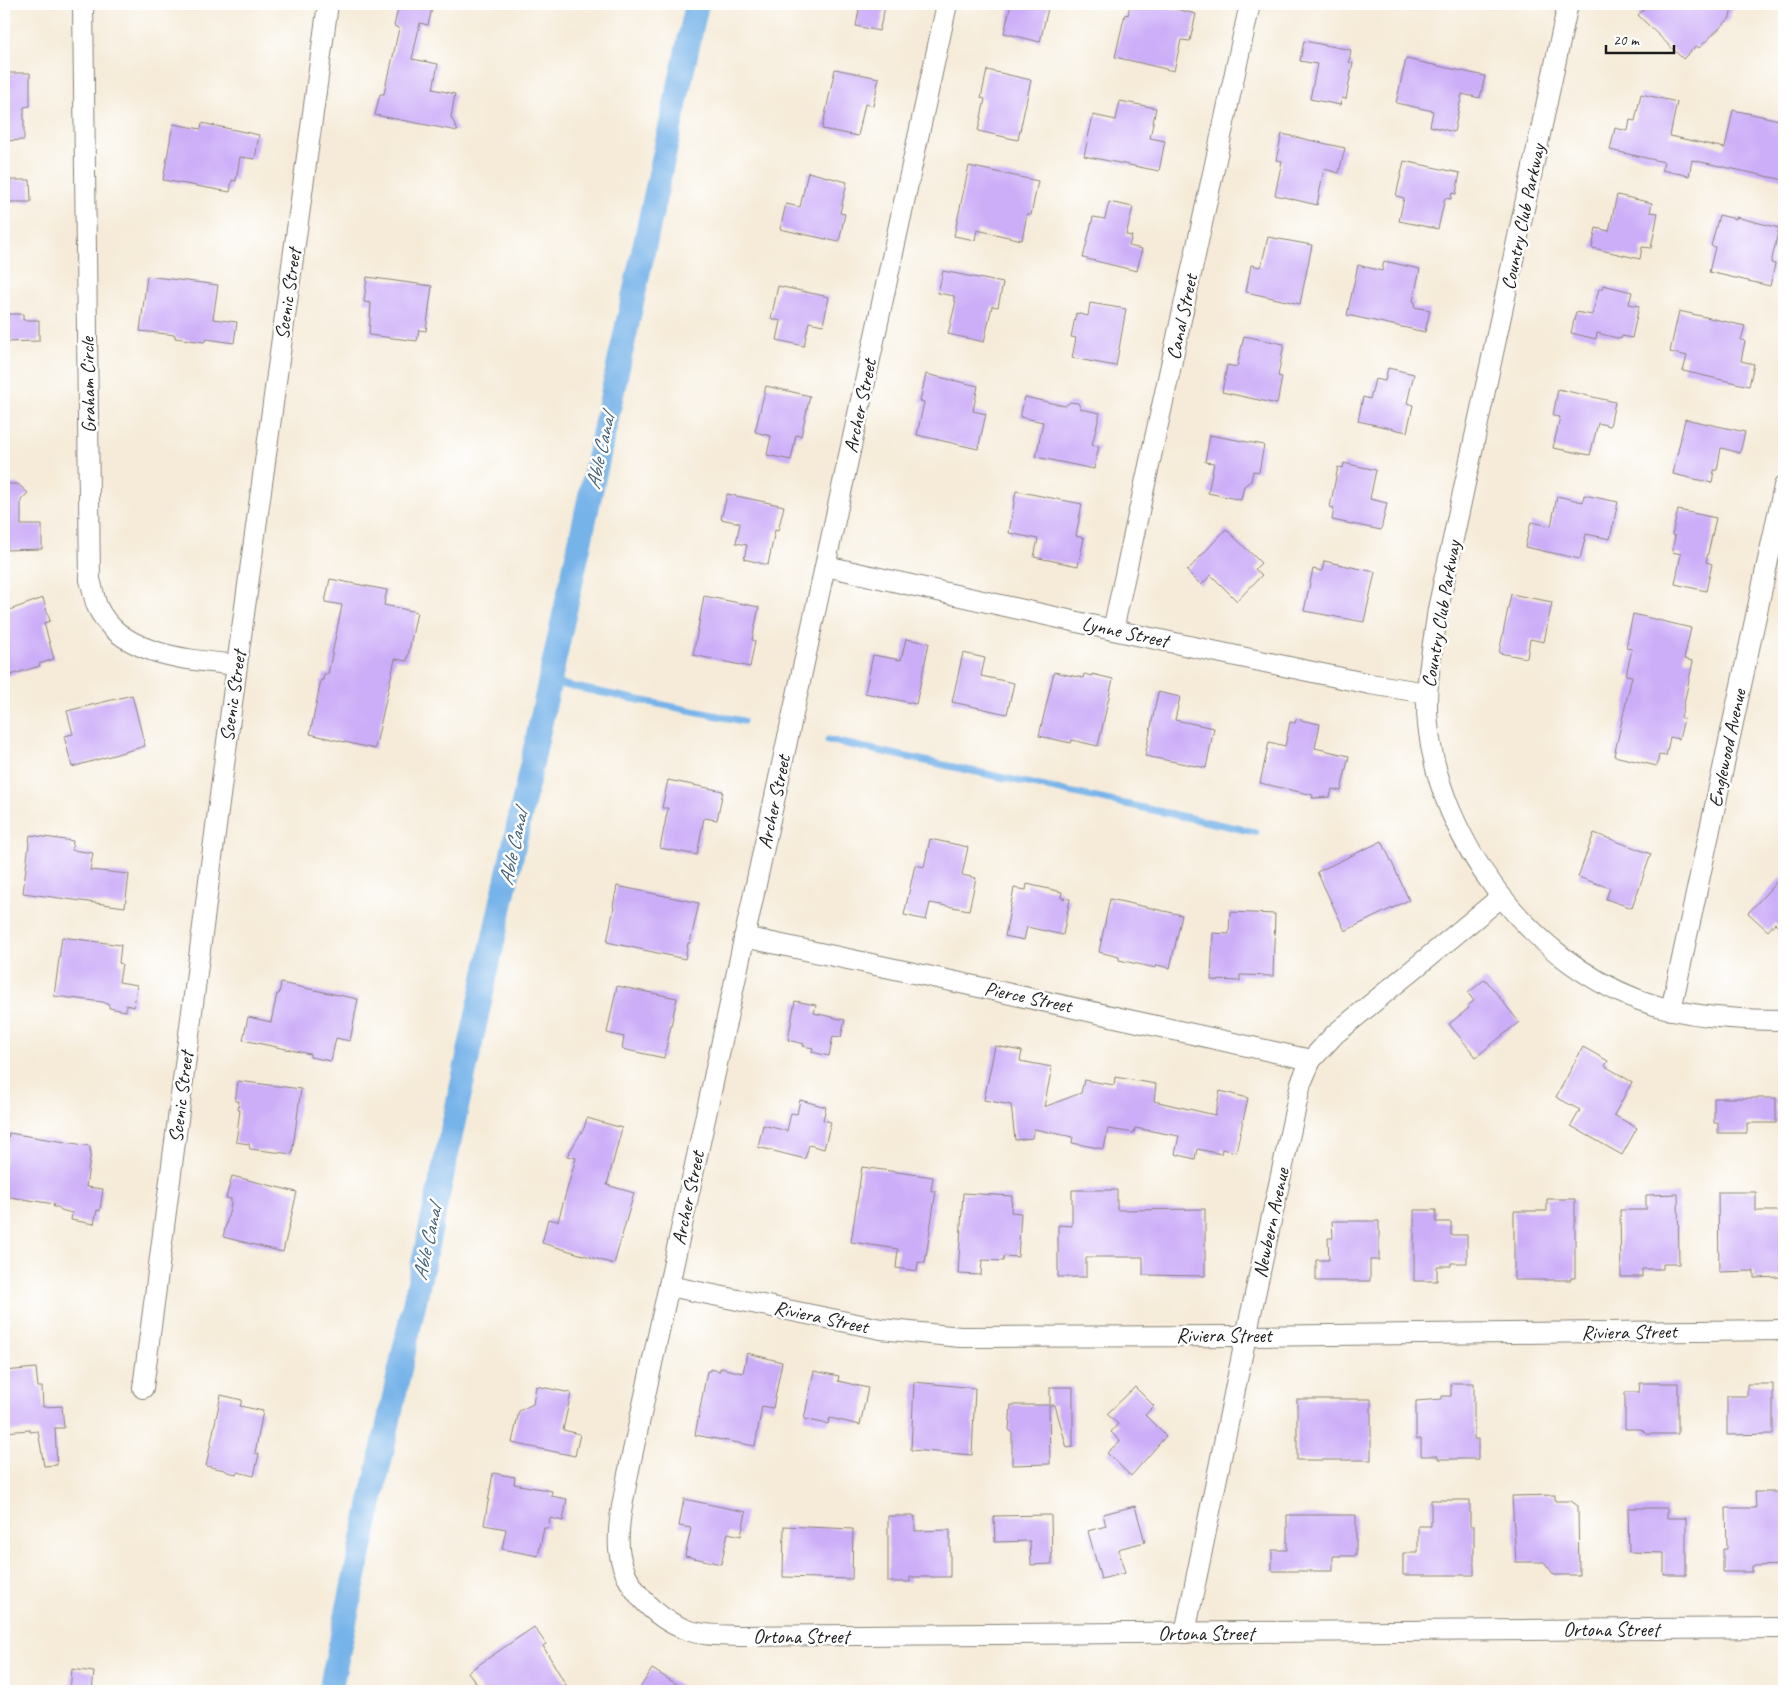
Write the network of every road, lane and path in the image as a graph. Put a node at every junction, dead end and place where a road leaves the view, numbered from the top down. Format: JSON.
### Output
{"nodes":[{"id":1,"x":83,"y":4,"type":"edge"},
{"id":2,"x":328,"y":4,"type":"edge"},
{"id":3,"x":947,"y":4,"type":"edge"},
{"id":4,"x":1250,"y":4,"type":"edge"},
{"id":5,"x":1568,"y":4,"type":"edge"},
{"id":6,"x":1784,"y":486,"type":"edge"},
{"id":7,"x":826,"y":566,"type":"junction"},
{"id":8,"x":1113,"y":630,"type":"junction"},
{"id":9,"x":237,"y":665,"type":"junction"},
{"id":10,"x":1427,"y":693,"type":"junction"},
{"id":11,"x":1501,"y":897,"type":"junction"},
{"id":12,"x":744,"y":937,"type":"junction"},
{"id":13,"x":1671,"y":1010,"type":"junction"},
{"id":14,"x":1784,"y":1020,"type":"edge"},
{"id":15,"x":1311,"y":1060,"type":"junction"},
{"id":16,"x":670,"y":1286,"type":"junction"},
{"id":17,"x":1784,"y":1330,"type":"edge"},
{"id":18,"x":1246,"y":1336,"type":"junction"},
{"id":19,"x":143,"y":1388,"type":"dead end"},
{"id":20,"x":640,"y":1597,"type":"joint"},
{"id":21,"x":1784,"y":1628,"type":"edge"},
{"id":22,"x":1185,"y":1633,"type":"junction"}],
"edges":[{"from":1,"to":9,"type":"street","name":"Graham Circle"},
{"from":2,"to":9,"type":"street","name":"Scenic Street"},
{"from":3,"to":7,"type":"street","name":"Archer Street"},
{"from":4,"to":8,"type":"street","name":"Canal Street"},
{"from":5,"to":10,"type":"street","name":"Country Club Parkway"},
{"from":6,"to":13,"type":"street","name":"Englewood Avenue"},
{"from":7,"to":8,"type":"street","name":"Lynne Street"},
{"from":7,"to":12,"type":"street","name":"Archer Street"},
{"from":8,"to":10,"type":"street","name":"Lynne Street"},
{"from":9,"to":19,"type":"street","name":"Scenic Street"},
{"from":10,"to":11,"type":"street","name":"Country Club Parkway"},
{"from":11,"to":13,"type":"street","name":"Country Club Parkway"},
{"from":11,"to":15,"type":"street","name":"Newbern Avenue"},
{"from":12,"to":15,"type":"street","name":"Pierce Street"},
{"from":12,"to":16,"type":"street","name":"Archer Street"},
{"from":13,"to":14,"type":"street","name":"Country Club Parkway"},
{"from":15,"to":18,"type":"street","name":"Newbern Avenue"},
{"from":16,"to":18,"type":"street","name":"Riviera Street"},
{"from":16,"to":20,"type":"street","name":"Archer Street"},
{"from":17,"to":18,"type":"street","name":"Riviera Street"},
{"from":18,"to":22,"type":"street","name":"Newbern Avenue"},
{"from":20,"to":22,"type":"street","name":"Ortona Street"},
{"from":21,"to":22,"type":"street","name":"Ortona Street"}]}
